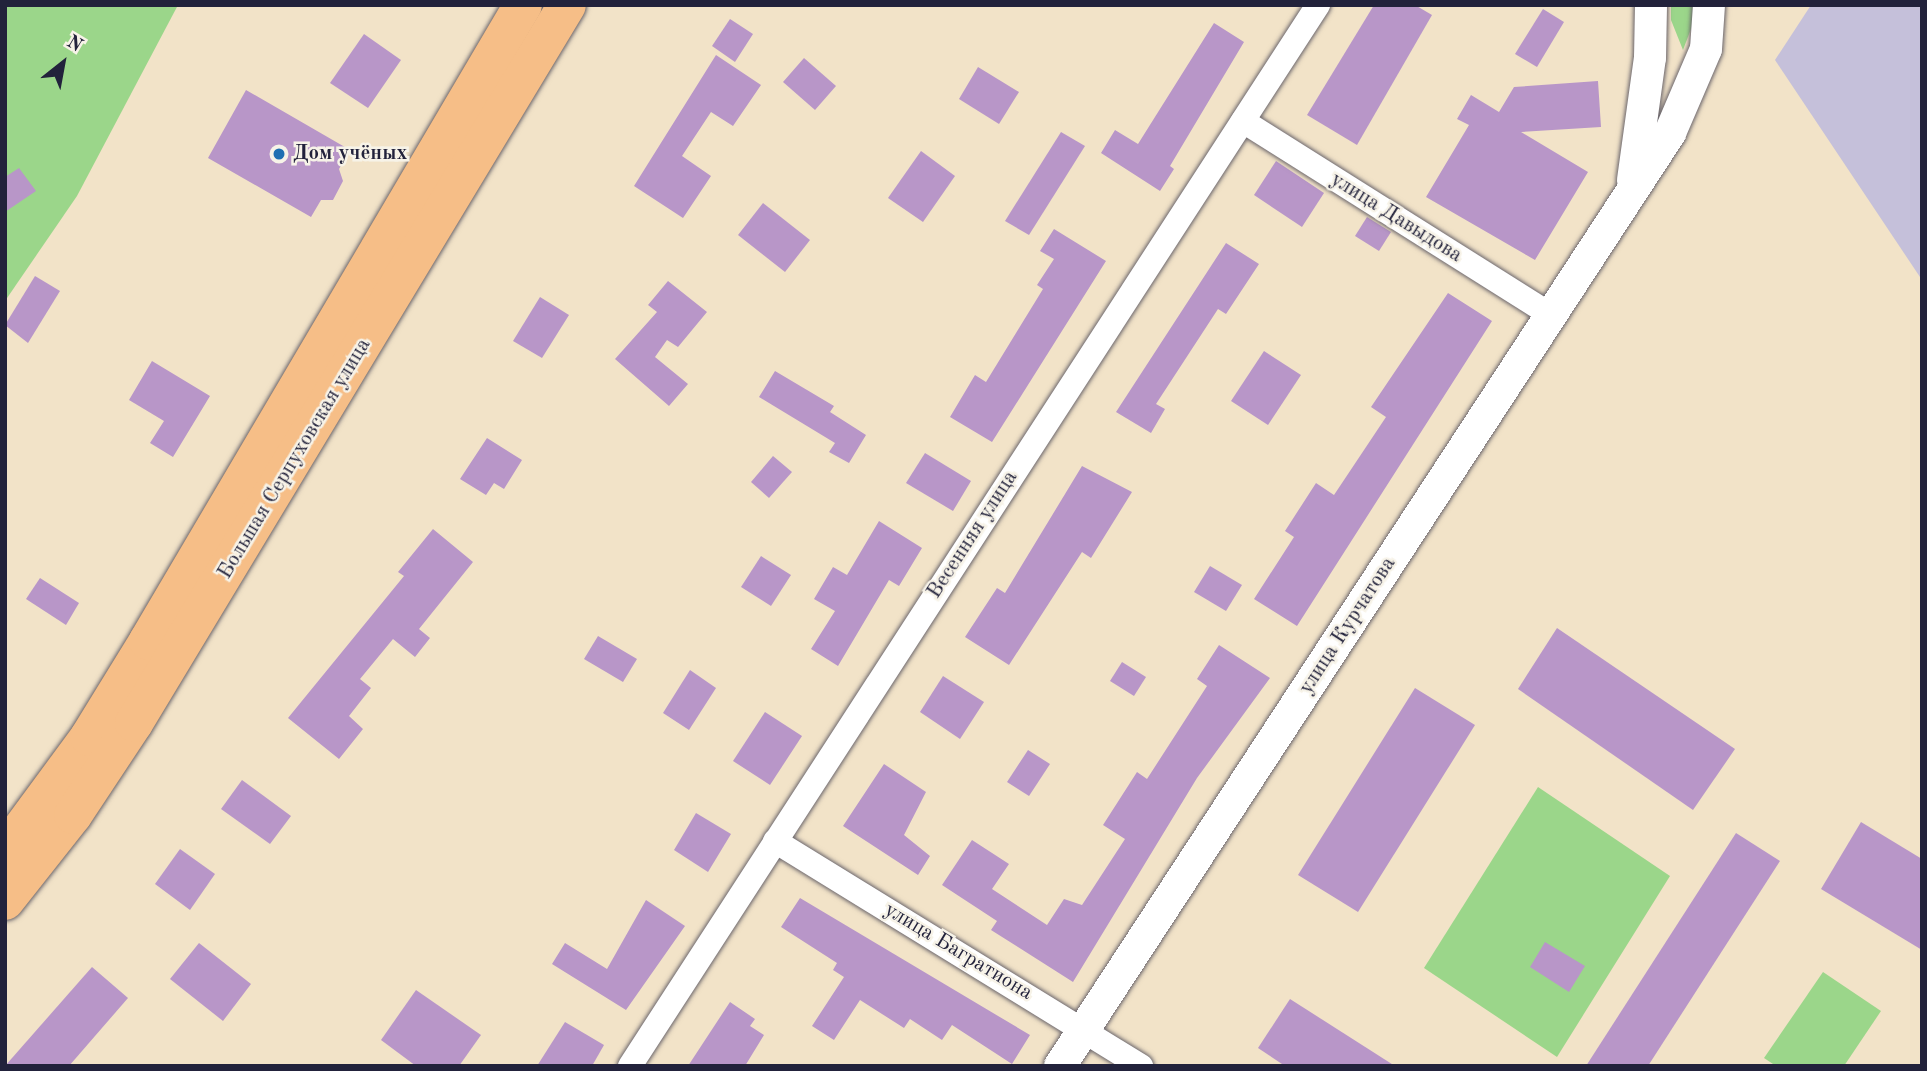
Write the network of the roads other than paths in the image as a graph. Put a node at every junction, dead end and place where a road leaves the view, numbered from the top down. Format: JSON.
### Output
{"nodes":[{"id":1,"x":523,"y":5,"type":"edge"},
{"id":2,"x":567,"y":5,"type":"edge"},
{"id":3,"x":1318,"y":5,"type":"edge"},
{"id":4,"x":1651,"y":5,"type":"edge"},
{"id":5,"x":1709,"y":5,"type":"edge"},
{"id":6,"x":1243,"y":121,"type":"junction"},
{"id":7,"x":1632,"y":185,"type":"junction"},
{"id":8,"x":1549,"y":314,"type":"junction"},
{"id":9,"x":775,"y":841,"type":"junction"},
{"id":10,"x":5,"y":851,"type":"edge"},
{"id":11,"x":5,"y":901,"type":"edge"},
{"id":12,"x":1084,"y":1029,"type":"junction"},
{"id":13,"x":631,"y":1066,"type":"edge"},
{"id":14,"x":1060,"y":1066,"type":"edge"},
{"id":15,"x":1141,"y":1066,"type":"edge"}],
"edges":[{"from":1,"to":10,"type":"main road","name":"Большая Серпуховская улица"},
{"from":2,"to":11,"type":"main road","name":"Большая Серпуховская улица"},
{"from":3,"to":6,"type":"street","name":"Весенняя улица"},
{"from":4,"to":7,"type":"street","name":"улица Курчатова"},
{"from":5,"to":7,"type":"street","name":"улица Курчатова"},
{"from":6,"to":8,"type":"street","name":"улица Давыдова"},
{"from":6,"to":9,"type":"street","name":"Весенняя улица"},
{"from":7,"to":8,"type":"street","name":"улица Курчатова"},
{"from":8,"to":12,"type":"street","name":"улица Курчатова"},
{"from":9,"to":12,"type":"street","name":"улица Багратиона"},
{"from":9,"to":13,"type":"street","name":"Весенняя улица"},
{"from":12,"to":14,"type":"street","name":"улица Курчатова"},
{"from":12,"to":15,"type":"street","name":"улица Багратиона"}]}
